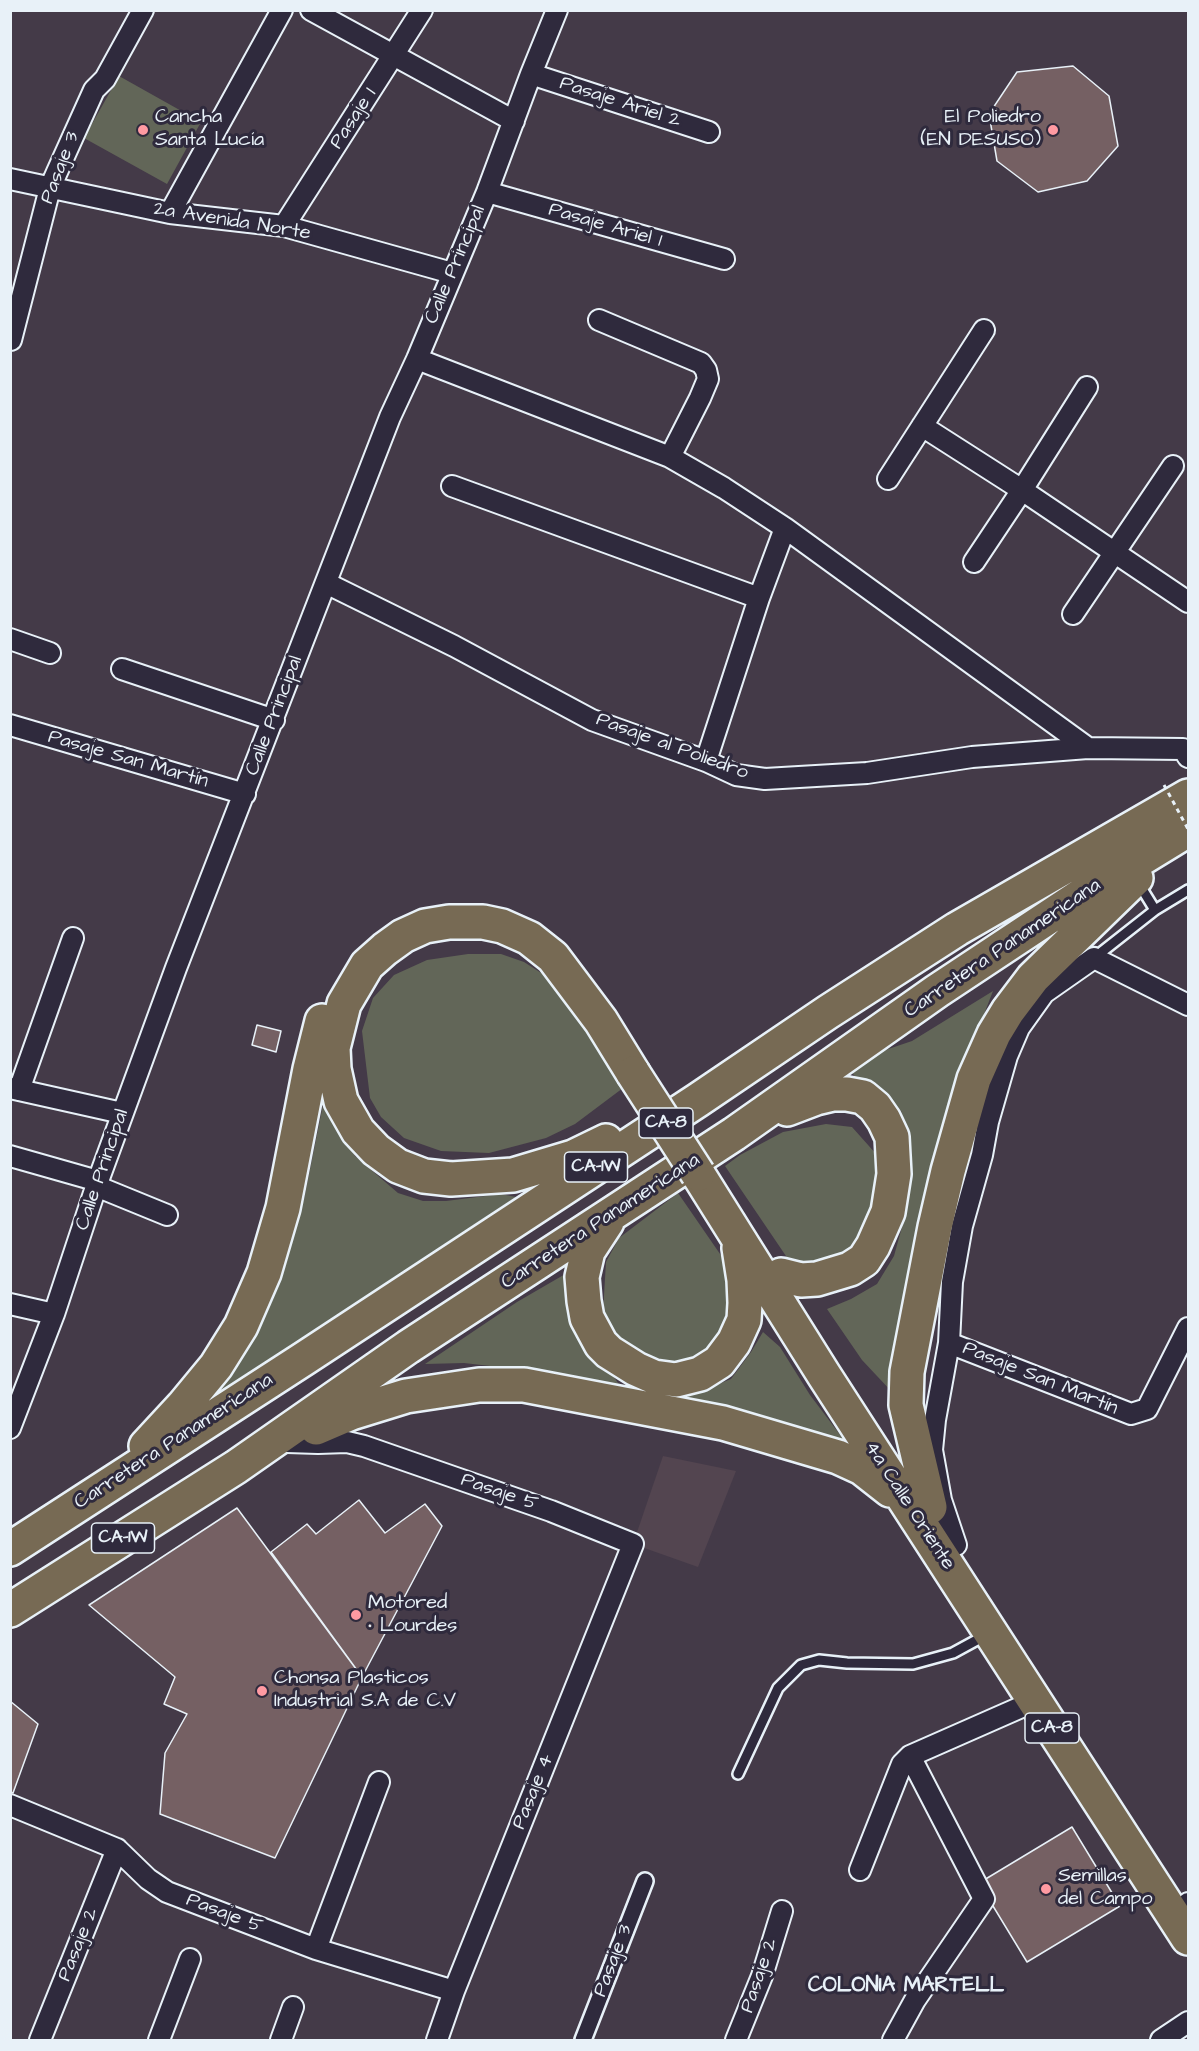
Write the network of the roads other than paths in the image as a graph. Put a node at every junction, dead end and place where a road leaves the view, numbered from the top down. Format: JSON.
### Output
{"nodes":[{"id":1,"x":143,"y":10,"type":"edge"},
{"id":2,"x":282,"y":10,"type":"edge"},
{"id":3,"x":311,"y":10,"type":"edge"},
{"id":4,"x":422,"y":10,"type":"edge"},
{"id":5,"x":557,"y":10,"type":"edge"},
{"id":6,"x":394,"y":56,"type":"junction"},
{"id":7,"x":531,"y":74,"type":"junction"},
{"id":8,"x":514,"y":121,"type":"junction"},
{"id":9,"x":709,"y":132,"type":"dead end"},
{"id":10,"x":10,"y":179,"type":"edge"},
{"id":11,"x":50,"y":188,"type":"junction"},
{"id":12,"x":487,"y":192,"type":"junction"},
{"id":13,"x":170,"y":213,"type":"junction"},
{"id":14,"x":284,"y":226,"type":"junction"},
{"id":15,"x":724,"y":259,"type":"dead end"},
{"id":16,"x":452,"y":273,"type":"junction"},
{"id":17,"x":599,"y":320,"type":"dead end"},
{"id":18,"x":984,"y":330,"type":"dead end"},
{"id":19,"x":10,"y":340,"type":"edge"},
{"id":20,"x":417,"y":359,"type":"junction"},
{"id":21,"x":1087,"y":387,"type":"dead end"},
{"id":22,"x":922,"y":426,"type":"junction"},
{"id":23,"x":670,"y":457,"type":"junction"},
{"id":24,"x":1173,"y":466,"type":"dead end"},
{"id":25,"x":888,"y":479,"type":"dead end"},
{"id":26,"x":452,"y":486,"type":"dead end"},
{"id":27,"x":1022,"y":490,"type":"junction"},
{"id":28,"x":785,"y":528,"type":"junction"},
{"id":29,"x":1115,"y":553,"type":"junction"},
{"id":30,"x":974,"y":562,"type":"dead end"},
{"id":31,"x":326,"y":583,"type":"junction"},
{"id":32,"x":759,"y":598,"type":"junction"},
{"id":33,"x":1188,"y":602,"type":"edge"},
{"id":34,"x":1074,"y":614,"type":"dead end"},
{"id":35,"x":10,"y":639,"type":"edge"},
{"id":36,"x":50,"y":653,"type":"dead end"},
{"id":37,"x":122,"y":669,"type":"dead end"},
{"id":38,"x":274,"y":720,"type":"junction"},
{"id":39,"x":10,"y":725,"type":"edge"},
{"id":40,"x":1088,"y":748,"type":"junction"},
{"id":41,"x":1187,"y":750,"type":"edge"},
{"id":42,"x":706,"y":761,"type":"junction"},
{"id":43,"x":1176,"y":790,"type":"edge"},
{"id":44,"x":245,"y":794,"type":"junction"},
{"id":45,"x":1187,"y":830,"type":"edge"},
{"id":46,"x":1136,"y":879,"type":"junction"},
{"id":47,"x":1188,"y":890,"type":"edge"},
{"id":48,"x":1155,"y":910,"type":"junction"},
{"id":49,"x":73,"y":938,"type":"dead end"},
{"id":50,"x":1094,"y":958,"type":"junction"},
{"id":51,"x":1188,"y":1005,"type":"edge"},
{"id":52,"x":828,"y":1012,"type":"junction"},
{"id":53,"x":638,"y":1069,"type":"junction"},
{"id":54,"x":15,"y":1089,"type":"edge"},
{"id":55,"x":122,"y":1113,"type":"junction"},
{"id":56,"x":734,"y":1134,"type":"junction"},
{"id":57,"x":10,"y":1156,"type":"edge"},
{"id":58,"x":692,"y":1173,"type":"junction"},
{"id":59,"x":97,"y":1183,"type":"junction"},
{"id":60,"x":167,"y":1215,"type":"dead end"},
{"id":61,"x":737,"y":1238,"type":"junction"},
{"id":62,"x":781,"y":1275,"type":"junction"},
{"id":63,"x":10,"y":1304,"type":"edge"},
{"id":64,"x":54,"y":1314,"type":"junction"},
{"id":65,"x":1188,"y":1328,"type":"edge"},
{"id":66,"x":949,"y":1342,"type":"junction"},
{"id":67,"x":372,"y":1406,"type":"junction"},
{"id":68,"x":10,"y":1428,"type":"edge"},
{"id":69,"x":288,"y":1442,"type":"junction"},
{"id":70,"x":364,"y":1446,"type":"junction"},
{"id":71,"x":236,"y":1467,"type":"junction"},
{"id":72,"x":106,"y":1485,"type":"junction"},
{"id":73,"x":924,"y":1512,"type":"junction"},
{"id":74,"x":633,"y":1544,"type":"joint"},
{"id":75,"x":956,"y":1545,"type":"junction"},
{"id":76,"x":10,"y":1549,"type":"edge"},
{"id":77,"x":10,"y":1610,"type":"edge"},
{"id":78,"x":991,"y":1632,"type":"junction"},
{"id":79,"x":1035,"y":1701,"type":"junction"},
{"id":80,"x":910,"y":1756,"type":"junction"},
{"id":81,"x":738,"y":1773,"type":"dead end"},
{"id":82,"x":380,"y":1782,"type":"dead end"},
{"id":83,"x":10,"y":1805,"type":"edge"},
{"id":84,"x":117,"y":1849,"type":"junction"},
{"id":85,"x":860,"y":1870,"type":"dead end"},
{"id":86,"x":645,"y":1881,"type":"dead end"},
{"id":87,"x":1188,"y":1904,"type":"edge"},
{"id":88,"x":782,"y":1911,"type":"dead end"},
{"id":89,"x":1188,"y":1938,"type":"edge"},
{"id":90,"x":316,"y":1949,"type":"junction"},
{"id":91,"x":190,"y":1959,"type":"dead end"},
{"id":92,"x":454,"y":1991,"type":"junction"},
{"id":93,"x":293,"y":2007,"type":"dead end"},
{"id":94,"x":1188,"y":2022,"type":"edge"},
{"id":95,"x":40,"y":2040,"type":"edge"},
{"id":96,"x":159,"y":2040,"type":"edge"},
{"id":97,"x":281,"y":2040,"type":"edge"},
{"id":98,"x":437,"y":2040,"type":"edge"},
{"id":99,"x":583,"y":2040,"type":"edge"},
{"id":100,"x":736,"y":2040,"type":"edge"},
{"id":101,"x":893,"y":2040,"type":"edge"},
{"id":102,"x":1161,"y":2040,"type":"edge"}],
"edges":[{"from":1,"to":11,"type":"street","name":"Pasaje 3"},
{"from":2,"to":13,"type":"street"},
{"from":3,"to":6,"type":"street"},
{"from":4,"to":6,"type":"street","name":"Pasaje 1"},
{"from":5,"to":7,"type":"street","name":"Calle Principal"},
{"from":6,"to":8,"type":"street"},
{"from":6,"to":14,"type":"street","name":"Pasaje 1"},
{"from":7,"to":8,"type":"street","name":"Calle Principal"},
{"from":7,"to":9,"type":"street","name":"Pasaje Ariel 2"},
{"from":8,"to":12,"type":"street","name":"Calle Principal"},
{"from":10,"to":11,"type":"street","name":"2a Avenida Norte"},
{"from":11,"to":13,"type":"street","name":"2a Avenida Norte"},
{"from":11,"to":19,"type":"street","name":"Pasaje 3"},
{"from":12,"to":15,"type":"street","name":"Pasaje Ariel 1"},
{"from":12,"to":16,"type":"street","name":"Calle Principal"},
{"from":13,"to":14,"type":"street","name":"2a Avenida Norte"},
{"from":14,"to":16,"type":"street","name":"2a Avenida Norte"},
{"from":16,"to":20,"type":"street","name":"Calle Principal"},
{"from":17,"to":23,"type":"street"},
{"from":18,"to":22,"type":"street"},
{"from":20,"to":23,"type":"street"},
{"from":20,"to":31,"type":"street","name":"Calle Principal"},
{"from":21,"to":27,"type":"street"},
{"from":22,"to":25,"type":"street"},
{"from":22,"to":27,"type":"street"},
{"from":23,"to":28,"type":"street"},
{"from":24,"to":29,"type":"street"},
{"from":26,"to":32,"type":"street"},
{"from":27,"to":29,"type":"street"},
{"from":27,"to":30,"type":"street"},
{"from":28,"to":32,"type":"street"},
{"from":28,"to":40,"type":"street"},
{"from":29,"to":33,"type":"street"},
{"from":29,"to":34,"type":"street"},
{"from":31,"to":38,"type":"street","name":"Calle Principal"},
{"from":31,"to":42,"type":"street","name":"Pasaje al Poliedro"},
{"from":32,"to":42,"type":"street"},
{"from":35,"to":36,"type":"street"},
{"from":37,"to":38,"type":"street"},
{"from":38,"to":44,"type":"street","name":"Calle Principal"},
{"from":39,"to":44,"type":"street","name":"Pasaje San Martín"},
{"from":40,"to":41,"type":"street","name":"Pasaje al Poliedro"},
{"from":40,"to":42,"type":"street","name":"Pasaje al Poliedro"},
{"from":43,"to":52,"type":"highway","name":"Carretera Panamericana","number":"CA-1W"},
{"from":44,"to":55,"type":"street","name":"Calle Principal"},
{"from":45,"to":46,"type":"highway"},
{"from":45,"to":56,"type":"highway","name":"Carretera Panamericana","number":"CA-1W"},
{"from":46,"to":48,"type":"lane"},
{"from":46,"to":73,"type":"highway"},
{"from":47,"to":48,"type":"lane"},
{"from":48,"to":50,"type":"lane"},
{"from":49,"to":54,"type":"street"},
{"from":50,"to":51,"type":"street"},
{"from":50,"to":66,"type":"street"},
{"from":52,"to":53,"type":"highway"},
{"from":52,"to":72,"type":"highway","name":"Carretera Panamericana","number":"CA-1W"},
{"from":53,"to":58,"type":"highway","name":"4a Calle Oriente","number":"CA-8"},
{"from":53,"to":72,"type":"highway"},
{"from":54,"to":55,"type":"street"},
{"from":55,"to":59,"type":"street","name":"Calle Principal"},
{"from":56,"to":58,"type":"highway","name":"Carretera Panamericana","number":"CA-1W"},
{"from":56,"to":62,"type":"highway"},
{"from":57,"to":59,"type":"street"},
{"from":58,"to":61,"type":"highway","name":"4a Calle Oriente","number":"CA-8"},
{"from":58,"to":61,"type":"highway"},
{"from":58,"to":62,"type":"highway","name":"4a Calle Oriente","number":"CA-8"},
{"from":58,"to":71,"type":"highway","name":"Carretera Panamericana","number":"CA-1W"},
{"from":59,"to":60,"type":"street"},
{"from":59,"to":64,"type":"street","name":"Calle Principal"},
{"from":61,"to":73,"type":"highway","name":"4a Calle Oriente","number":"CA-8"},
{"from":62,"to":73,"type":"highway","name":"4a Calle Oriente","number":"CA-8"},
{"from":63,"to":64,"type":"street"},
{"from":64,"to":68,"type":"street","name":"Calle Principal"},
{"from":65,"to":66,"type":"street","name":"Pasaje San Martín"},
{"from":66,"to":75,"type":"street"},
{"from":67,"to":69,"type":"highway"},
{"from":67,"to":70,"type":"street"},
{"from":67,"to":73,"type":"highway"},
{"from":69,"to":70,"type":"street","name":"Pasaje 5"},
{"from":69,"to":71,"type":"highway"},
{"from":70,"to":74,"type":"street","name":"Pasaje 5"},
{"from":71,"to":77,"type":"highway","name":"Carretera Panamericana","number":"CA-1W"},
{"from":72,"to":76,"type":"highway","name":"Carretera Panamericana","number":"CA-1W"},
{"from":73,"to":75,"type":"highway","name":"4a Calle Oriente","number":"CA-8"},
{"from":73,"to":78,"type":"highway","name":"4a Calle Oriente","number":"CA-8"},
{"from":74,"to":92,"type":"street","name":"Pasaje 4"},
{"from":75,"to":87,"type":"highway","name":"4a Calle Oriente","number":"CA-8"},
{"from":78,"to":79,"type":"highway","name":"4a Calle Oriente","number":"CA-8"},
{"from":78,"to":81,"type":"lane"},
{"from":79,"to":80,"type":"street"},
{"from":79,"to":89,"type":"highway","name":"4a Calle Oriente","number":"CA-8"},
{"from":80,"to":85,"type":"street"},
{"from":80,"to":101,"type":"street"},
{"from":82,"to":90,"type":"street"},
{"from":83,"to":84,"type":"street","name":"Pasaje 5"},
{"from":84,"to":90,"type":"street","name":"Pasaje 5"},
{"from":84,"to":95,"type":"street","name":"Pasaje 2"},
{"from":86,"to":99,"type":"street","name":"Pasaje 3"},
{"from":88,"to":100,"type":"street","name":"Pasaje 2"},
{"from":90,"to":92,"type":"street","name":"Pasaje 5"},
{"from":91,"to":96,"type":"street"},
{"from":92,"to":98,"type":"street","name":"Pasaje 4"},
{"from":93,"to":97,"type":"street"},
{"from":94,"to":102,"type":"street"}]}
